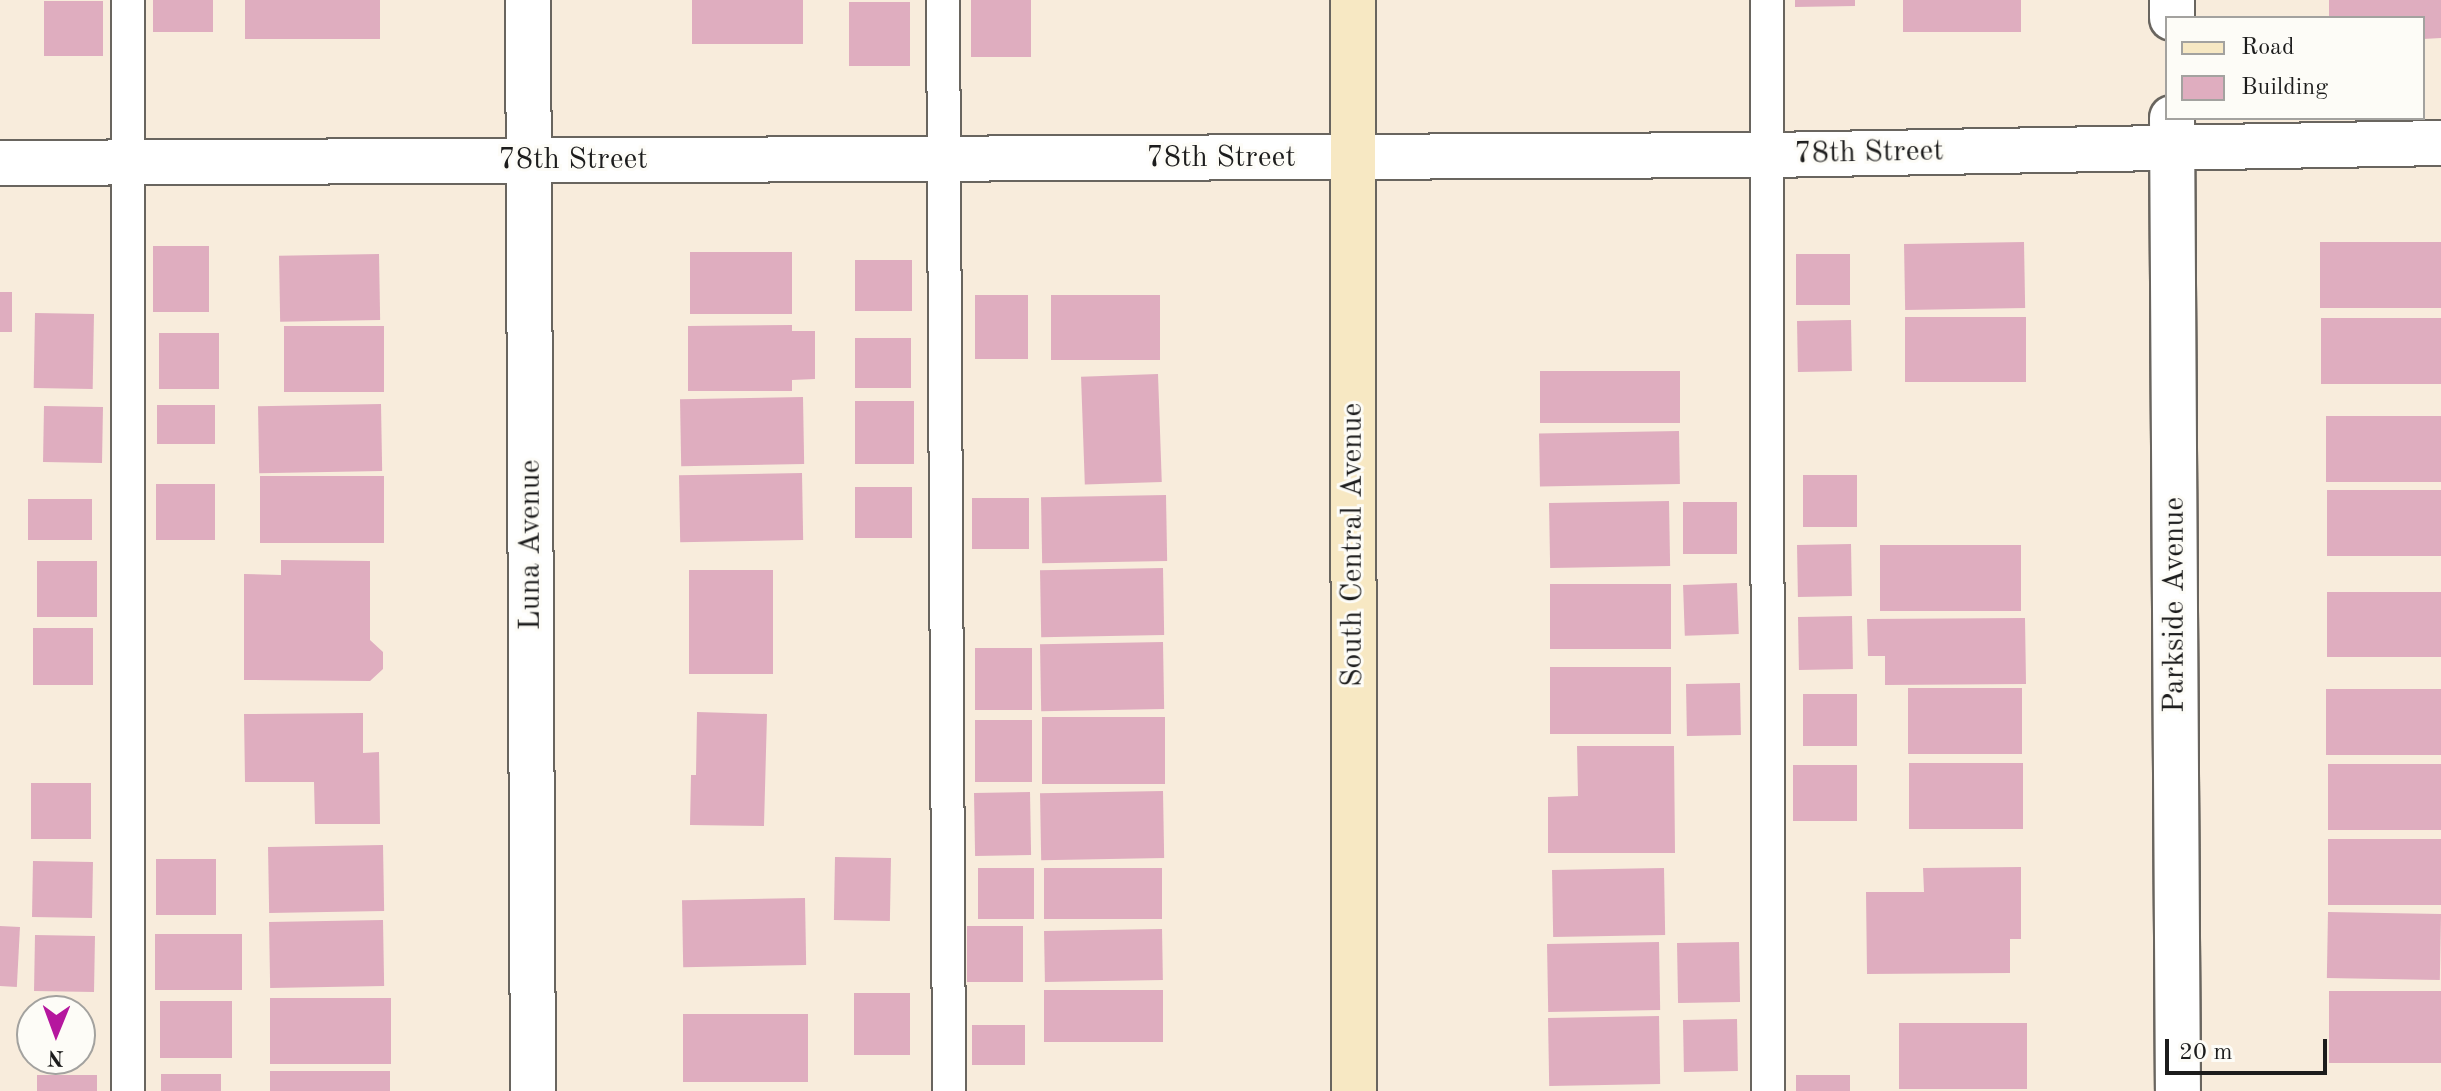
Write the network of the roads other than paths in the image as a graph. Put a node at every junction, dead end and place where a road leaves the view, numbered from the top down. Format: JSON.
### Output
{"nodes":[{"id":1,"x":128,"y":0,"type":"edge"},
{"id":2,"x":528,"y":0,"type":"edge"},
{"id":3,"x":943,"y":0,"type":"edge"},
{"id":4,"x":1353,"y":0,"type":"edge"},
{"id":5,"x":1767,"y":0,"type":"edge"},
{"id":6,"x":2172,"y":133,"type":"edge"},
{"id":7,"x":2441,"y":143,"type":"edge"},
{"id":8,"x":1768,"y":155,"type":"junction"},
{"id":9,"x":944,"y":157,"type":"junction"},
{"id":10,"x":1353,"y":158,"type":"junction"},
{"id":11,"x":529,"y":160,"type":"junction"},
{"id":12,"x":0,"y":163,"type":"edge"},
{"id":13,"x":128,"y":163,"type":"junction"},
{"id":14,"x":128,"y":1091,"type":"edge"},
{"id":15,"x":533,"y":1091,"type":"edge"},
{"id":16,"x":949,"y":1091,"type":"edge"},
{"id":17,"x":1354,"y":1091,"type":"edge"},
{"id":18,"x":1768,"y":1091,"type":"edge"},
{"id":19,"x":2178,"y":1091,"type":"edge"}],
"edges":[{"from":1,"to":13,"type":"lane"},
{"from":2,"to":11,"type":"street","name":"Luna Avenue"},
{"from":3,"to":9,"type":"lane"},
{"from":4,"to":10,"type":"street","name":"South Central Avenue"},
{"from":5,"to":8,"type":"lane"},
{"from":6,"to":7,"type":"street","name":"78th Street"},
{"from":6,"to":8,"type":"street","name":"78th Street"},
{"from":6,"to":19,"type":"street","name":"Parkside Avenue"},
{"from":8,"to":10,"type":"street","name":"78th Street"},
{"from":8,"to":18,"type":"lane"},
{"from":9,"to":10,"type":"street","name":"78th Street"},
{"from":9,"to":11,"type":"street","name":"78th Street"},
{"from":9,"to":16,"type":"lane"},
{"from":10,"to":17,"type":"street","name":"South Central Avenue"},
{"from":11,"to":13,"type":"street","name":"78th Street"},
{"from":11,"to":15,"type":"street","name":"Luna Avenue"},
{"from":12,"to":13,"type":"street","name":"78th Street"},
{"from":13,"to":14,"type":"lane"}]}
